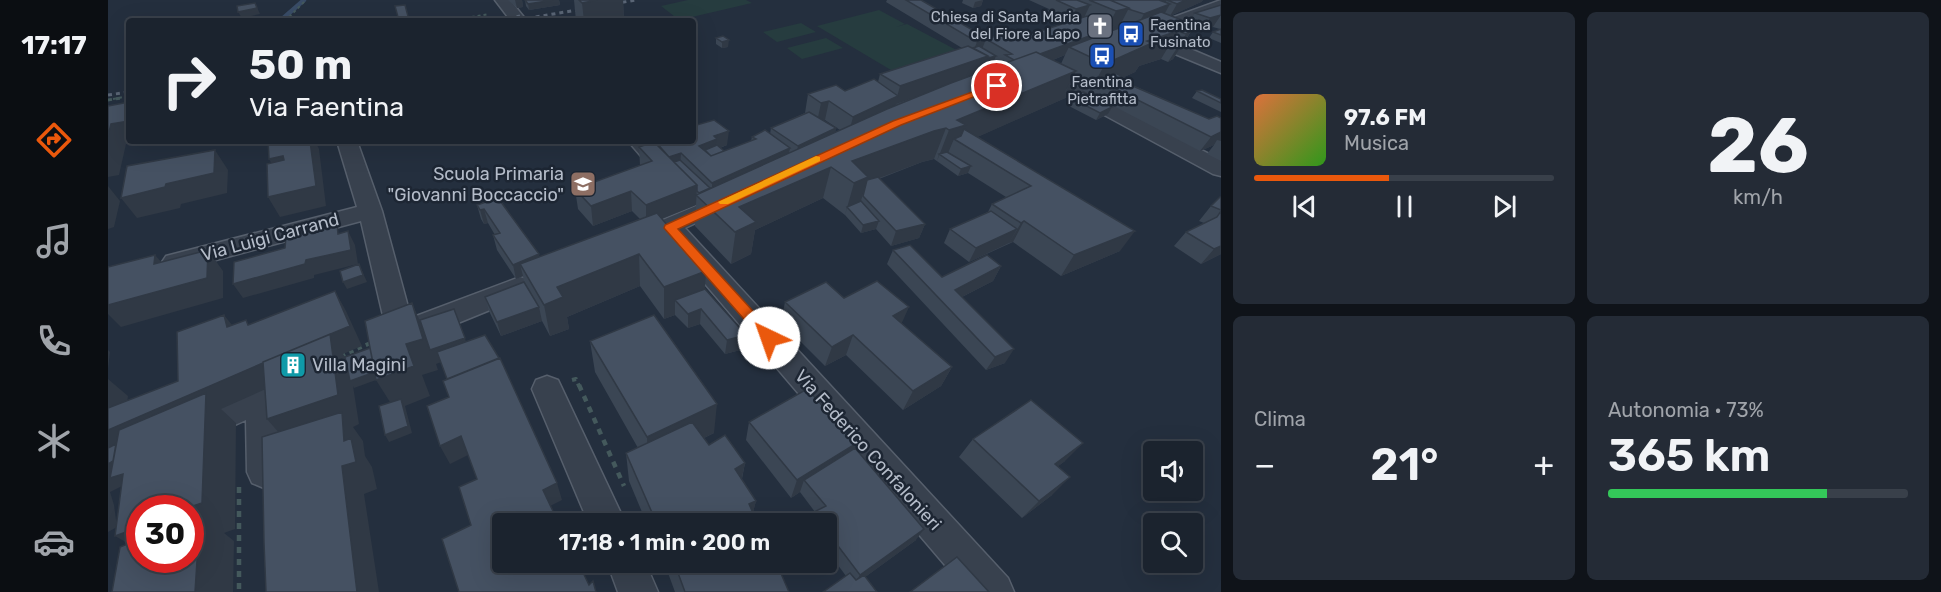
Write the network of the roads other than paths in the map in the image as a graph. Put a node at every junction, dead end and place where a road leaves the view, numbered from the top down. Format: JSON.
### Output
{"nodes":[{"id":1,"x":1211,"y":3,"type":"edge"},
{"id":2,"x":1059,"y":64,"type":"edge"},
{"id":3,"x":1221,"y":68,"type":"edge"},
{"id":4,"x":349,"y":144,"type":"edge"},
{"id":5,"x":641,"y":144,"type":"edge"},
{"id":6,"x":1221,"y":169,"type":"edge"},
{"id":7,"x":746,"y":191,"type":"edge"},
{"id":8,"x":691,"y":197,"type":"junction"},
{"id":9,"x":370,"y":211,"type":"junction"},
{"id":10,"x":670,"y":228,"type":"junction"},
{"id":11,"x":616,"y":249,"type":"edge"},
{"id":12,"x":147,"y":269,"type":"edge"},
{"id":13,"x":542,"y":278,"type":"edge"},
{"id":14,"x":321,"y":371,"type":"edge"},
{"id":15,"x":547,"y":389,"type":"dead end"},
{"id":16,"x":262,"y":399,"type":"junction"},
{"id":17,"x":170,"y":440,"type":"edge"},
{"id":18,"x":265,"y":501,"type":"edge"},
{"id":19,"x":603,"y":513,"type":"edge"},
{"id":20,"x":630,"y":573,"type":"edge"},
{"id":21,"x":638,"y":592,"type":"edge"},
{"id":22,"x":994,"y":592,"type":"edge"}],
"edges":[{"from":1,"to":3,"type":"street"},
{"from":2,"to":6,"type":"street"},
{"from":4,"to":9,"type":"street"},
{"from":5,"to":8,"type":"street"},
{"from":7,"to":8,"type":"street"},
{"from":8,"to":10,"type":"street"},
{"from":9,"to":12,"type":"street","name":"Via Luigi Carrand"},
{"from":9,"to":13,"type":"street"},
{"from":10,"to":11,"type":"street"},
{"from":10,"to":22,"type":"street","name":"Via Federico Confalonieri"},
{"from":14,"to":16,"type":"street"},
{"from":15,"to":19,"type":"street"},
{"from":16,"to":17,"type":"street"},
{"from":16,"to":18,"type":"street"},
{"from":20,"to":21,"type":"street"}]}
